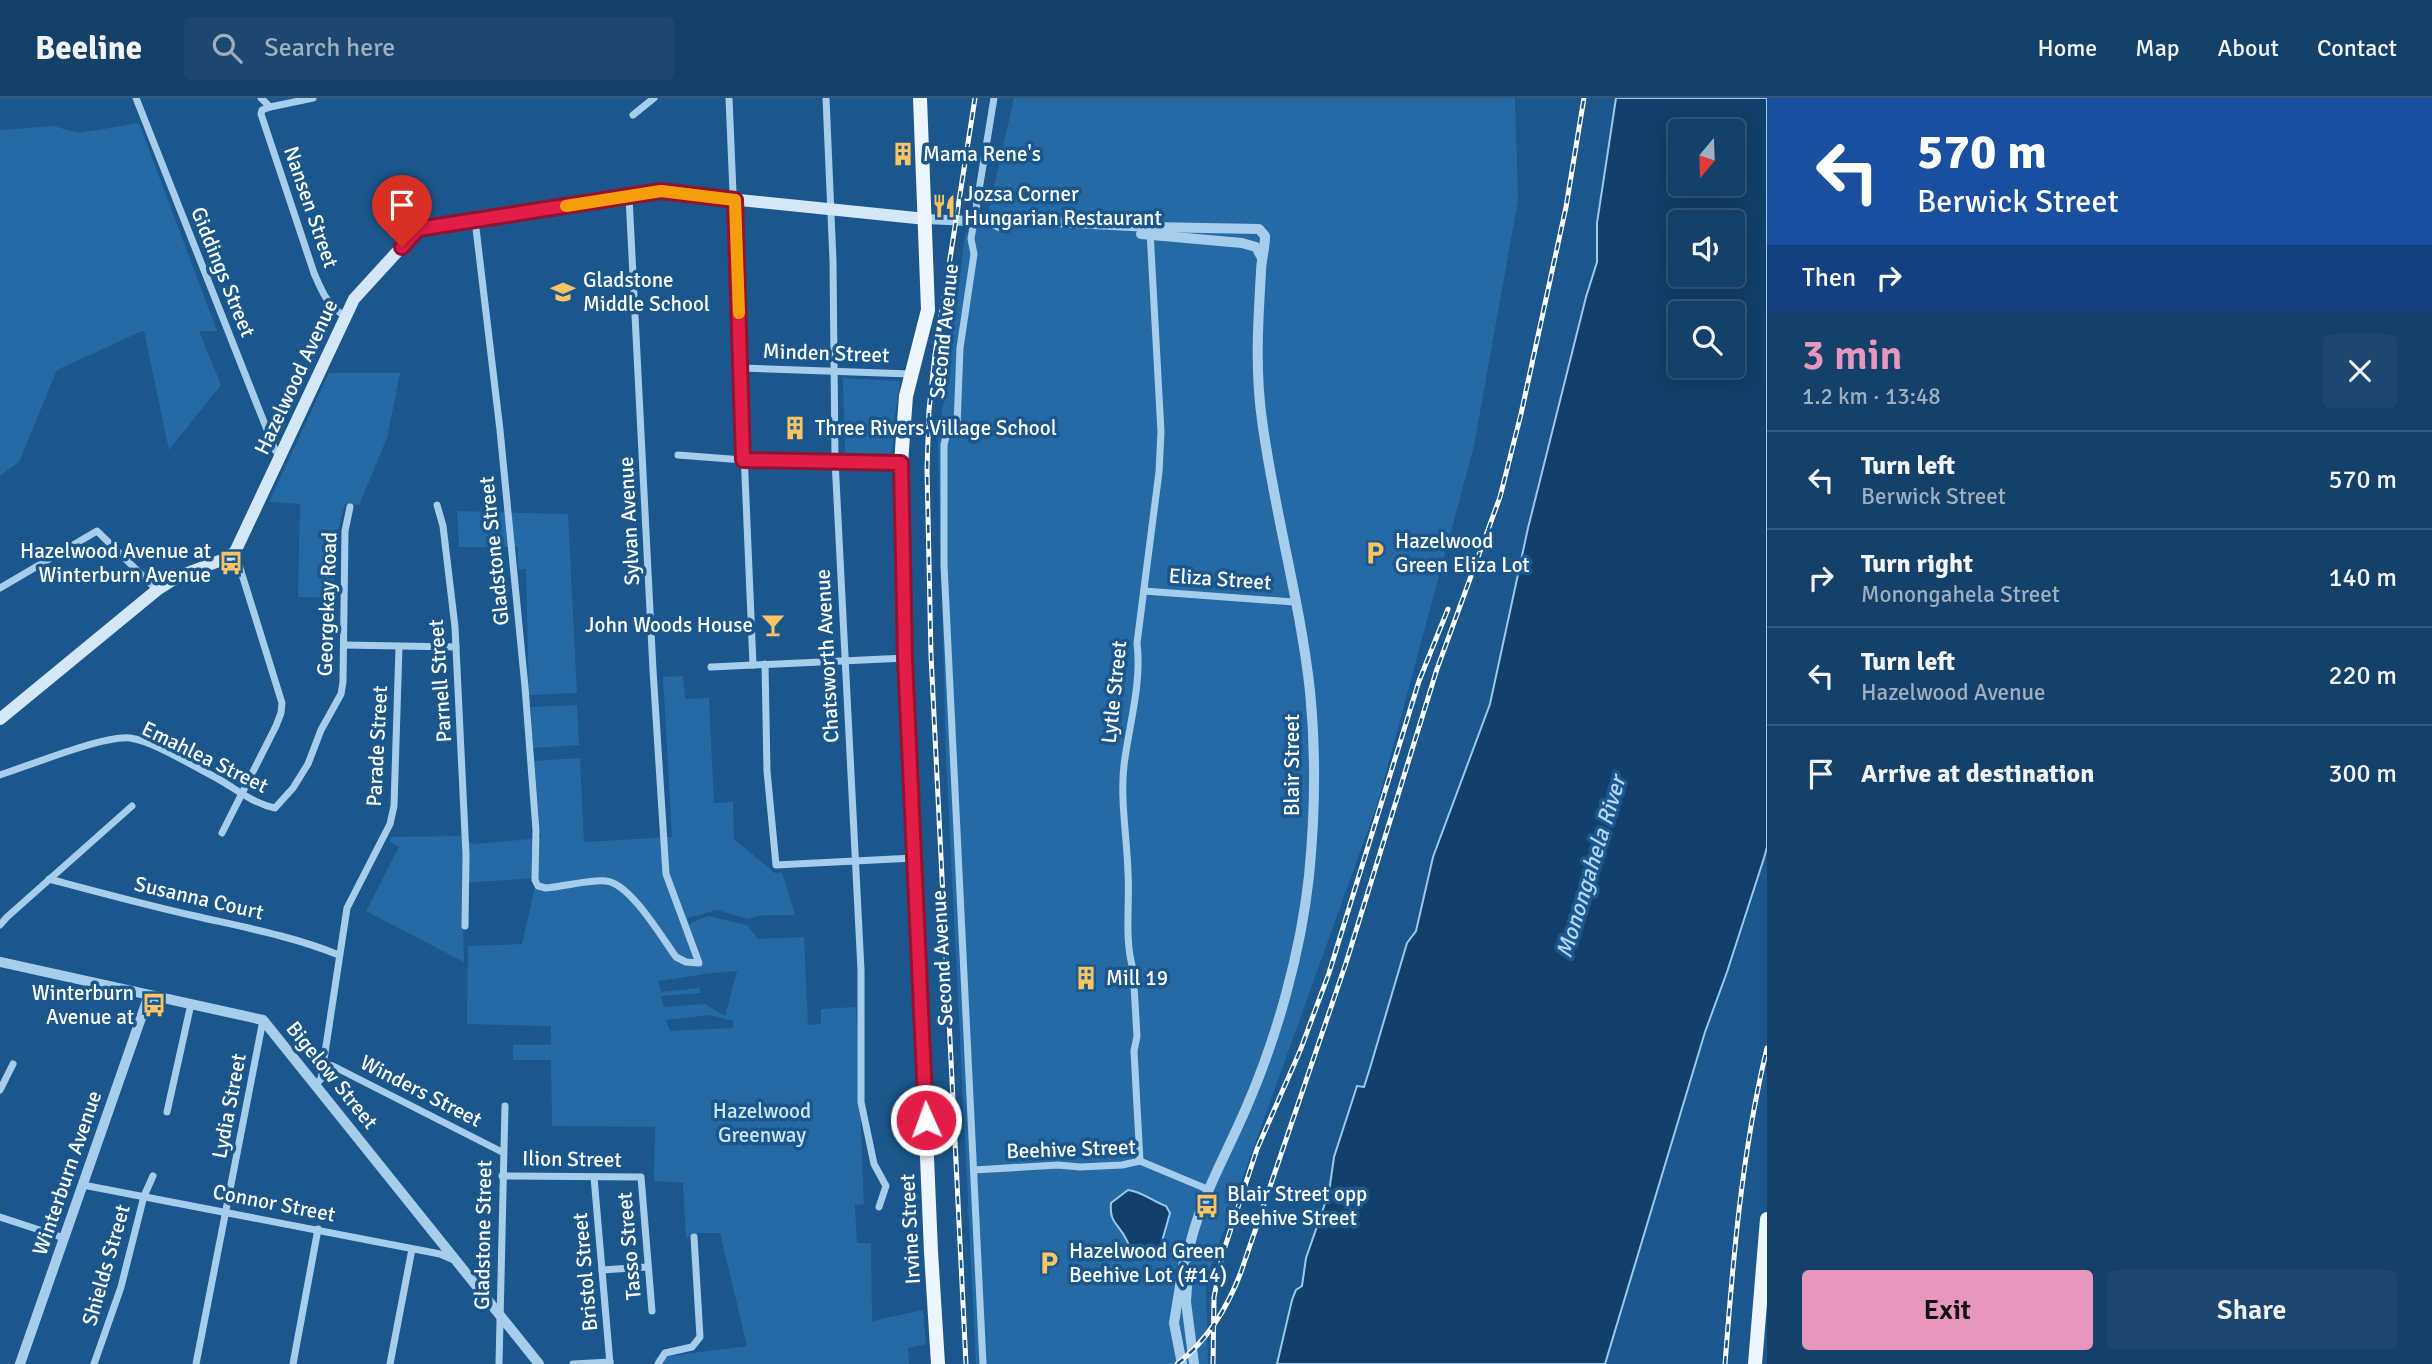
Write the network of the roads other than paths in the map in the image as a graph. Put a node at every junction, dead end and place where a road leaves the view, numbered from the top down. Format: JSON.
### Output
{"nodes":[{"id":1,"x":136,"y":98,"type":"edge"},
{"id":2,"x":261,"y":98,"type":"edge"},
{"id":3,"x":313,"y":98,"type":"edge"},
{"id":4,"x":654,"y":98,"type":"edge"},
{"id":5,"x":729,"y":98,"type":"edge"},
{"id":6,"x":826,"y":98,"type":"edge"},
{"id":7,"x":919,"y":98,"type":"edge"},
{"id":8,"x":994,"y":98,"type":"edge"},
{"id":9,"x":270,"y":107,"type":"junction"},
{"id":10,"x":633,"y":115,"type":"dead end"},
{"id":11,"x":629,"y":197,"type":"junction"},
{"id":12,"x":735,"y":200,"type":"junction"},
{"id":13,"x":830,"y":210,"type":"junction"},
{"id":14,"x":926,"y":219,"type":"junction"},
{"id":15,"x":475,"y":220,"type":"junction"},
{"id":16,"x":974,"y":221,"type":"junction"},
{"id":17,"x":1150,"y":230,"type":"junction"},
{"id":18,"x":1256,"y":230,"type":"joint"},
{"id":19,"x":1259,"y":251,"type":"junction"},
{"id":20,"x":928,"y":298,"type":"joint"},
{"id":21,"x":345,"y":315,"type":"junction"},
{"id":22,"x":741,"y":368,"type":"junction"},
{"id":23,"x":834,"y":371,"type":"junction"},
{"id":24,"x":910,"y":374,"type":"junction"},
{"id":25,"x":678,"y":455,"type":"dead end"},
{"id":26,"x":280,"y":457,"type":"junction"},
{"id":27,"x":743,"y":460,"type":"junction"},
{"id":28,"x":835,"y":460,"type":"junction"},
{"id":29,"x":901,"y":463,"type":"junction"},
{"id":30,"x":437,"y":505,"type":"dead end"},
{"id":31,"x":350,"y":507,"type":"dead end"},
{"id":32,"x":234,"y":552,"type":"junction"},
{"id":33,"x":0,"y":588,"type":"edge"},
{"id":34,"x":157,"y":590,"type":"junction"},
{"id":35,"x":1144,"y":592,"type":"junction"},
{"id":36,"x":1294,"y":602,"type":"junction"},
{"id":37,"x":344,"y":645,"type":"junction"},
{"id":38,"x":399,"y":647,"type":"junction"},
{"id":39,"x":456,"y":647,"type":"junction"},
{"id":40,"x":905,"y":658,"type":"junction"},
{"id":41,"x":845,"y":660,"type":"junction"},
{"id":42,"x":765,"y":664,"type":"junction"},
{"id":43,"x":753,"y":665,"type":"junction"},
{"id":44,"x":711,"y":667,"type":"dead end"},
{"id":45,"x":0,"y":719,"type":"edge"},
{"id":46,"x":0,"y":775,"type":"edge"},
{"id":47,"x":242,"y":794,"type":"junction"},
{"id":48,"x":132,"y":806,"type":"dead end"},
{"id":49,"x":275,"y":808,"type":"joint"},
{"id":50,"x":222,"y":833,"type":"dead end"},
{"id":51,"x":915,"y":858,"type":"junction"},
{"id":52,"x":856,"y":862,"type":"junction"},
{"id":53,"x":49,"y":879,"type":"junction"},
{"id":54,"x":535,"y":880,"type":"joint"},
{"id":55,"x":0,"y":925,"type":"edge"},
{"id":56,"x":465,"y":926,"type":"dead end"},
{"id":57,"x":339,"y":955,"type":"junction"},
{"id":58,"x":0,"y":962,"type":"edge"},
{"id":59,"x":149,"y":995,"type":"junction"},
{"id":60,"x":191,"y":1004,"type":"junction"},
{"id":61,"x":263,"y":1020,"type":"junction"},
{"id":62,"x":13,"y":1064,"type":"dead end"},
{"id":63,"x":323,"y":1064,"type":"junction"},
{"id":64,"x":316,"y":1084,"type":"junction"},
{"id":65,"x":0,"y":1090,"type":"edge"},
{"id":66,"x":505,"y":1106,"type":"dead end"},
{"id":67,"x":167,"y":1112,"type":"dead end"},
{"id":68,"x":502,"y":1152,"type":"junction"},
{"id":69,"x":1140,"y":1161,"type":"junction"},
{"id":70,"x":974,"y":1170,"type":"junction"},
{"id":71,"x":153,"y":1176,"type":"dead end"},
{"id":72,"x":502,"y":1176,"type":"junction"},
{"id":73,"x":594,"y":1177,"type":"junction"},
{"id":74,"x":641,"y":1177,"type":"joint"},
{"id":75,"x":83,"y":1185,"type":"junction"},
{"id":76,"x":1207,"y":1189,"type":"junction"},
{"id":77,"x":144,"y":1196,"type":"junction"},
{"id":78,"x":879,"y":1207,"type":"dead end"},
{"id":79,"x":226,"y":1211,"type":"junction"},
{"id":80,"x":0,"y":1217,"type":"edge"},
{"id":81,"x":1767,"y":1219,"type":"edge"},
{"id":82,"x":318,"y":1230,"type":"junction"},
{"id":83,"x":694,"y":1237,"type":"dead end"},
{"id":84,"x":64,"y":1238,"type":"junction"},
{"id":85,"x":412,"y":1250,"type":"junction"},
{"id":86,"x":1187,"y":1258,"type":"junction"},
{"id":87,"x":457,"y":1262,"type":"junction"},
{"id":88,"x":647,"y":1267,"type":"junction"},
{"id":89,"x":602,"y":1270,"type":"junction"},
{"id":90,"x":652,"y":1311,"type":"dead end"},
{"id":91,"x":499,"y":1314,"type":"junction"},
{"id":92,"x":611,"y":1363,"type":"edge"},
{"id":93,"x":20,"y":1364,"type":"edge"},
{"id":94,"x":93,"y":1364,"type":"edge"},
{"id":95,"x":196,"y":1364,"type":"edge"},
{"id":96,"x":293,"y":1364,"type":"edge"},
{"id":97,"x":390,"y":1364,"type":"edge"},
{"id":98,"x":499,"y":1364,"type":"edge"},
{"id":99,"x":539,"y":1364,"type":"edge"},
{"id":100,"x":573,"y":1364,"type":"edge"},
{"id":101,"x":658,"y":1364,"type":"edge"},
{"id":102,"x":939,"y":1364,"type":"edge"},
{"id":103,"x":983,"y":1364,"type":"edge"},
{"id":104,"x":1182,"y":1364,"type":"edge"},
{"id":105,"x":1194,"y":1364,"type":"edge"},
{"id":106,"x":1755,"y":1364,"type":"edge"}],
"edges":[{"from":1,"to":26,"type":"street","name":"Giddings Street"},
{"from":2,"to":9,"type":"street"},
{"from":3,"to":9,"type":"street"},
{"from":4,"to":10,"type":"street"},
{"from":5,"to":12,"type":"street"},
{"from":6,"to":13,"type":"street","name":"Chatsworth Avenue"},
{"from":7,"to":14,"type":"main road","name":"Second Avenue"},
{"from":8,"to":16,"type":"street","name":"Second Avenue"},
{"from":9,"to":21,"type":"street","name":"Nansen Street"},
{"from":11,"to":12,"type":"main road","name":"Hazelwood Avenue"},
{"from":11,"to":15,"type":"main road","name":"Hazelwood Avenue"},
{"from":11,"to":54,"type":"street","name":"Sylvan Avenue"},
{"from":12,"to":13,"type":"main road","name":"Hazelwood Avenue"},
{"from":12,"to":22,"type":"street"},
{"from":13,"to":14,"type":"main road","name":"Hazelwood Avenue"},
{"from":13,"to":23,"type":"street","name":"Chatsworth Avenue"},
{"from":14,"to":16,"type":"street","name":"Hazelwood Avenue"},
{"from":14,"to":20,"type":"main road","name":"Second Avenue"},
{"from":15,"to":21,"type":"main road","name":"Hazelwood Avenue"},
{"from":15,"to":54,"type":"street","name":"Gladstone Street"},
{"from":16,"to":17,"type":"street","name":"Hazelwood Avenue"},
{"from":16,"to":70,"type":"street","name":"Second Avenue"},
{"from":17,"to":18,"type":"street","name":"Hazelwood Avenue"},
{"from":17,"to":19,"type":"street","name":"Hazelwood Avenue"},
{"from":17,"to":35,"type":"street","name":"Lytle Street"},
{"from":18,"to":19,"type":"street","name":"Blair Street"},
{"from":19,"to":36,"type":"street","name":"Blair Street"},
{"from":20,"to":24,"type":"main road","name":"Irvine Street"},
{"from":21,"to":26,"type":"main road","name":"Hazelwood Avenue"},
{"from":22,"to":23,"type":"street","name":"Minden Street"},
{"from":22,"to":27,"type":"street"},
{"from":23,"to":24,"type":"street","name":"Minden Street"},
{"from":23,"to":28,"type":"street","name":"Chatsworth Avenue"},
{"from":24,"to":29,"type":"main road","name":"Irvine Street"},
{"from":25,"to":27,"type":"street"},
{"from":26,"to":32,"type":"main road","name":"Hazelwood Avenue"},
{"from":27,"to":28,"type":"street"},
{"from":27,"to":43,"type":"street"},
{"from":28,"to":29,"type":"street"},
{"from":28,"to":41,"type":"street","name":"Chatsworth Avenue"},
{"from":29,"to":40,"type":"main road","name":"Irvine Street"},
{"from":30,"to":39,"type":"street","name":"Parnell Street"},
{"from":31,"to":37,"type":"street","name":"Georgekay Road"},
{"from":32,"to":34,"type":"main road"},
{"from":32,"to":47,"type":"street"},
{"from":33,"to":34,"type":"street"},
{"from":34,"to":45,"type":"main road"},
{"from":35,"to":36,"type":"street","name":"Eliza Street"},
{"from":35,"to":69,"type":"street","name":"Lytle Street"},
{"from":36,"to":76,"type":"street","name":"Blair Street"},
{"from":37,"to":38,"type":"street"},
{"from":37,"to":49,"type":"street","name":"Georgekay Road"},
{"from":38,"to":39,"type":"street"},
{"from":38,"to":57,"type":"street","name":"Parade Street"},
{"from":39,"to":56,"type":"street","name":"Parnell Street"},
{"from":40,"to":41,"type":"street"},
{"from":40,"to":51,"type":"main road","name":"Irvine Street"},
{"from":41,"to":42,"type":"street"},
{"from":41,"to":52,"type":"street","name":"Chatsworth Avenue"},
{"from":42,"to":43,"type":"street"},
{"from":42,"to":52,"type":"street"},
{"from":43,"to":44,"type":"street"},
{"from":46,"to":47,"type":"street","name":"Emahlea Street"},
{"from":47,"to":49,"type":"street","name":"Emahlea Street"},
{"from":47,"to":50,"type":"street"},
{"from":48,"to":53,"type":"street"},
{"from":51,"to":52,"type":"street"},
{"from":51,"to":102,"type":"main road","name":"Irvine Street"},
{"from":52,"to":78,"type":"street","name":"Chatsworth Avenue"},
{"from":53,"to":55,"type":"street"},
{"from":53,"to":57,"type":"street","name":"Susanna Court"},
{"from":57,"to":63,"type":"street","name":"Parade Street"},
{"from":58,"to":59,"type":"street","name":"Bigelow Street"},
{"from":59,"to":60,"type":"street","name":"Bigelow Street"},
{"from":59,"to":75,"type":"street","name":"Winterburn Avenue"},
{"from":60,"to":61,"type":"street","name":"Bigelow Street"},
{"from":60,"to":67,"type":"street"},
{"from":61,"to":64,"type":"street","name":"Bigelow Street"},
{"from":61,"to":79,"type":"street","name":"Lydia Street"},
{"from":62,"to":65,"type":"street"},
{"from":63,"to":64,"type":"street","name":"Parade Street"},
{"from":63,"to":68,"type":"street","name":"Winders Street"},
{"from":64,"to":87,"type":"street","name":"Bigelow Street"},
{"from":66,"to":68,"type":"street","name":"Gladstone Street"},
{"from":68,"to":72,"type":"street","name":"Gladstone Street"},
{"from":69,"to":70,"type":"street","name":"Beehive Street"},
{"from":69,"to":76,"type":"street","name":"Beehive Street"},
{"from":70,"to":103,"type":"street","name":"Second Avenue"},
{"from":71,"to":77,"type":"street","name":"Shields Street"},
{"from":72,"to":73,"type":"street","name":"Ilion Street"},
{"from":72,"to":91,"type":"street","name":"Gladstone Street"},
{"from":73,"to":74,"type":"street","name":"Ilion Street"},
{"from":73,"to":89,"type":"street","name":"Bristol Street"},
{"from":74,"to":88,"type":"street","name":"Tasso Street"},
{"from":75,"to":77,"type":"street","name":"Connor Street"},
{"from":75,"to":84,"type":"street","name":"Winterburn Avenue"},
{"from":76,"to":86,"type":"street","name":"Blair Street"},
{"from":77,"to":79,"type":"street","name":"Connor Street"},
{"from":77,"to":94,"type":"street","name":"Shields Street"},
{"from":79,"to":82,"type":"street","name":"Connor Street"},
{"from":79,"to":95,"type":"street","name":"Lydia Street"},
{"from":80,"to":84,"type":"street"},
{"from":81,"to":106,"type":"main road"},
{"from":82,"to":85,"type":"street","name":"Connor Street"},
{"from":82,"to":96,"type":"street"},
{"from":83,"to":101,"type":"street"},
{"from":84,"to":93,"type":"street","name":"Winterburn Avenue"},
{"from":85,"to":87,"type":"street","name":"Connor Street"},
{"from":85,"to":97,"type":"street"},
{"from":86,"to":104,"type":"street","name":"Blair Street"},
{"from":86,"to":105,"type":"street","name":"Blair Street"},
{"from":87,"to":91,"type":"street","name":"Bigelow Street"},
{"from":88,"to":89,"type":"street"},
{"from":88,"to":90,"type":"street","name":"Tasso Street"},
{"from":89,"to":92,"type":"street","name":"Bristol Street"},
{"from":91,"to":98,"type":"street","name":"Gladstone Street"},
{"from":91,"to":99,"type":"street","name":"Bigelow Street"},
{"from":92,"to":100,"type":"street"}]}
